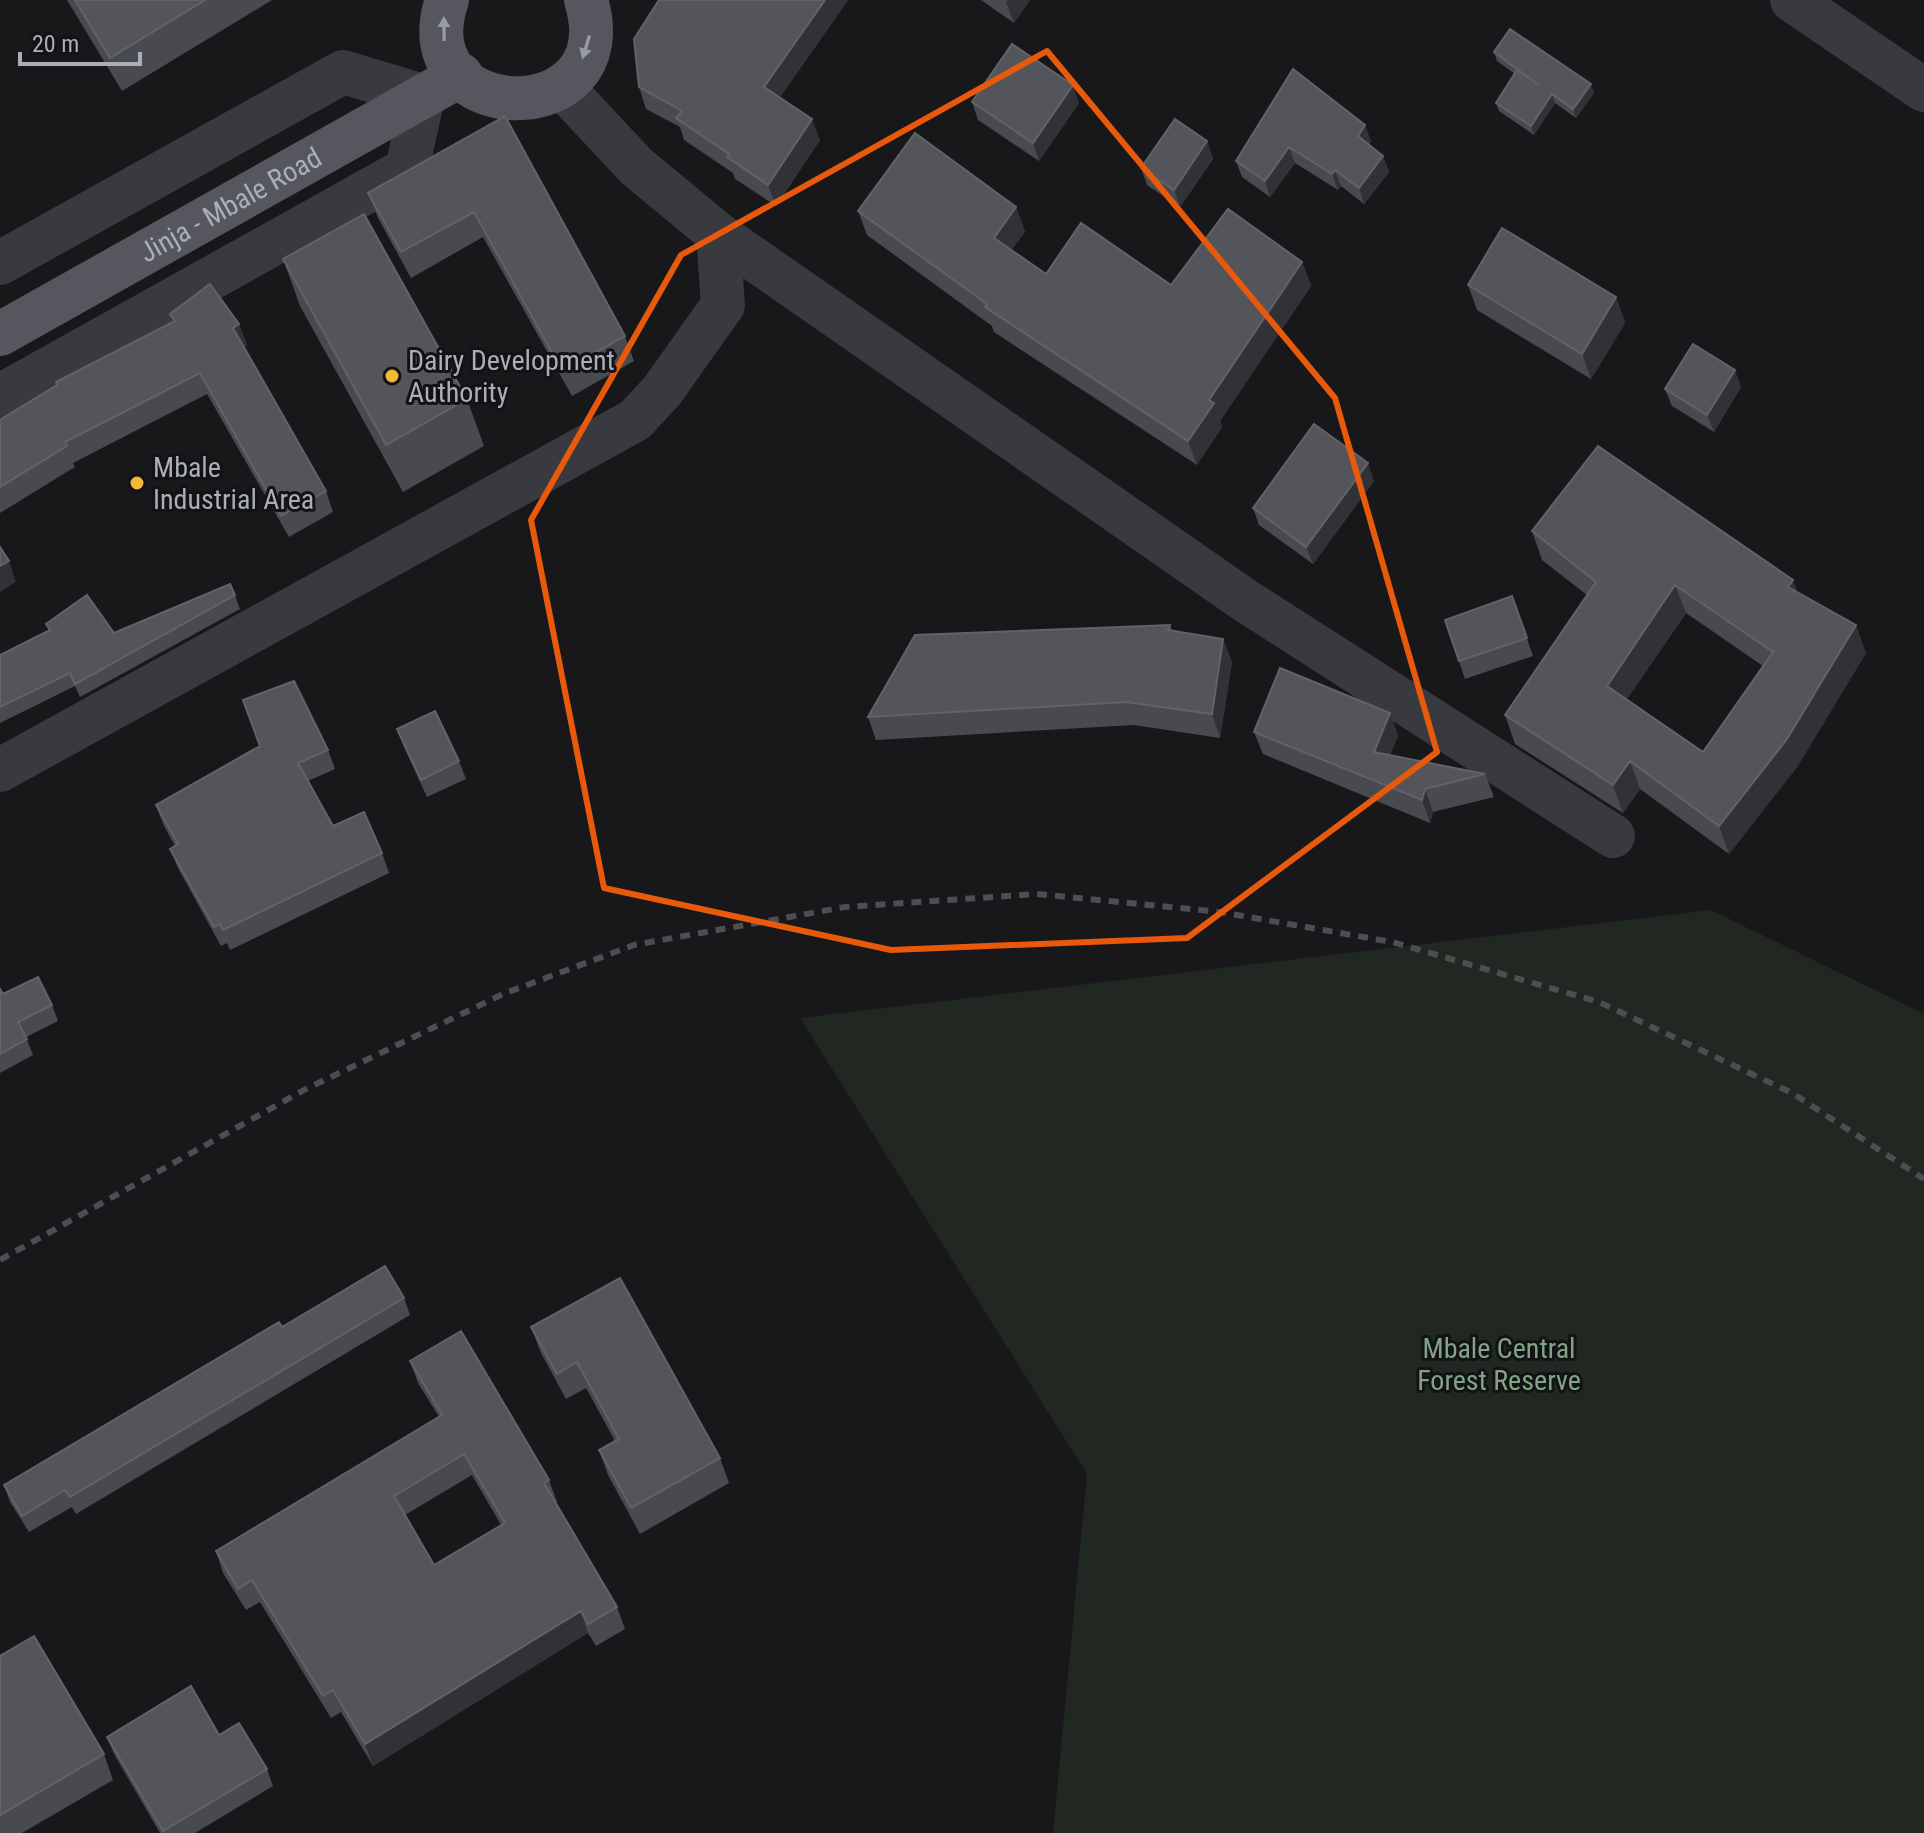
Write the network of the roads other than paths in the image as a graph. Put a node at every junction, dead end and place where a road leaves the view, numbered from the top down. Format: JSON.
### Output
{"nodes":[{"id":1,"x":447,"y":0,"type":"edge"},
{"id":2,"x":586,"y":0,"type":"edge"},
{"id":3,"x":1792,"y":0,"type":"edge"},
{"id":4,"x":461,"y":75,"type":"junction"},
{"id":5,"x":561,"y":86,"type":"junction"},
{"id":6,"x":1924,"y":90,"type":"edge"},
{"id":7,"x":423,"y":96,"type":"junction"},
{"id":8,"x":718,"y":234,"type":"junction"},
{"id":9,"x":0,"y":263,"type":"edge"},
{"id":10,"x":0,"y":334,"type":"edge"},
{"id":11,"x":0,"y":396,"type":"edge"},
{"id":12,"x":0,"y":770,"type":"edge"},
{"id":13,"x":1613,"y":836,"type":"dead end"}],
"edges":[{"from":4,"to":1,"type":"main road","one_way":true},
{"from":2,"to":5,"type":"main road","one_way":true},
{"from":3,"to":6,"type":"street"},
{"from":4,"to":5,"type":"main road"},
{"from":4,"to":7,"type":"main road","name":"Jinja - Mbale Road"},
{"from":5,"to":8,"type":"street"},
{"from":7,"to":9,"type":"street"},
{"from":7,"to":10,"type":"main road","name":"Jinja - Mbale Road"},
{"from":7,"to":11,"type":"street"},
{"from":8,"to":12,"type":"street"},
{"from":8,"to":13,"type":"street"}]}
